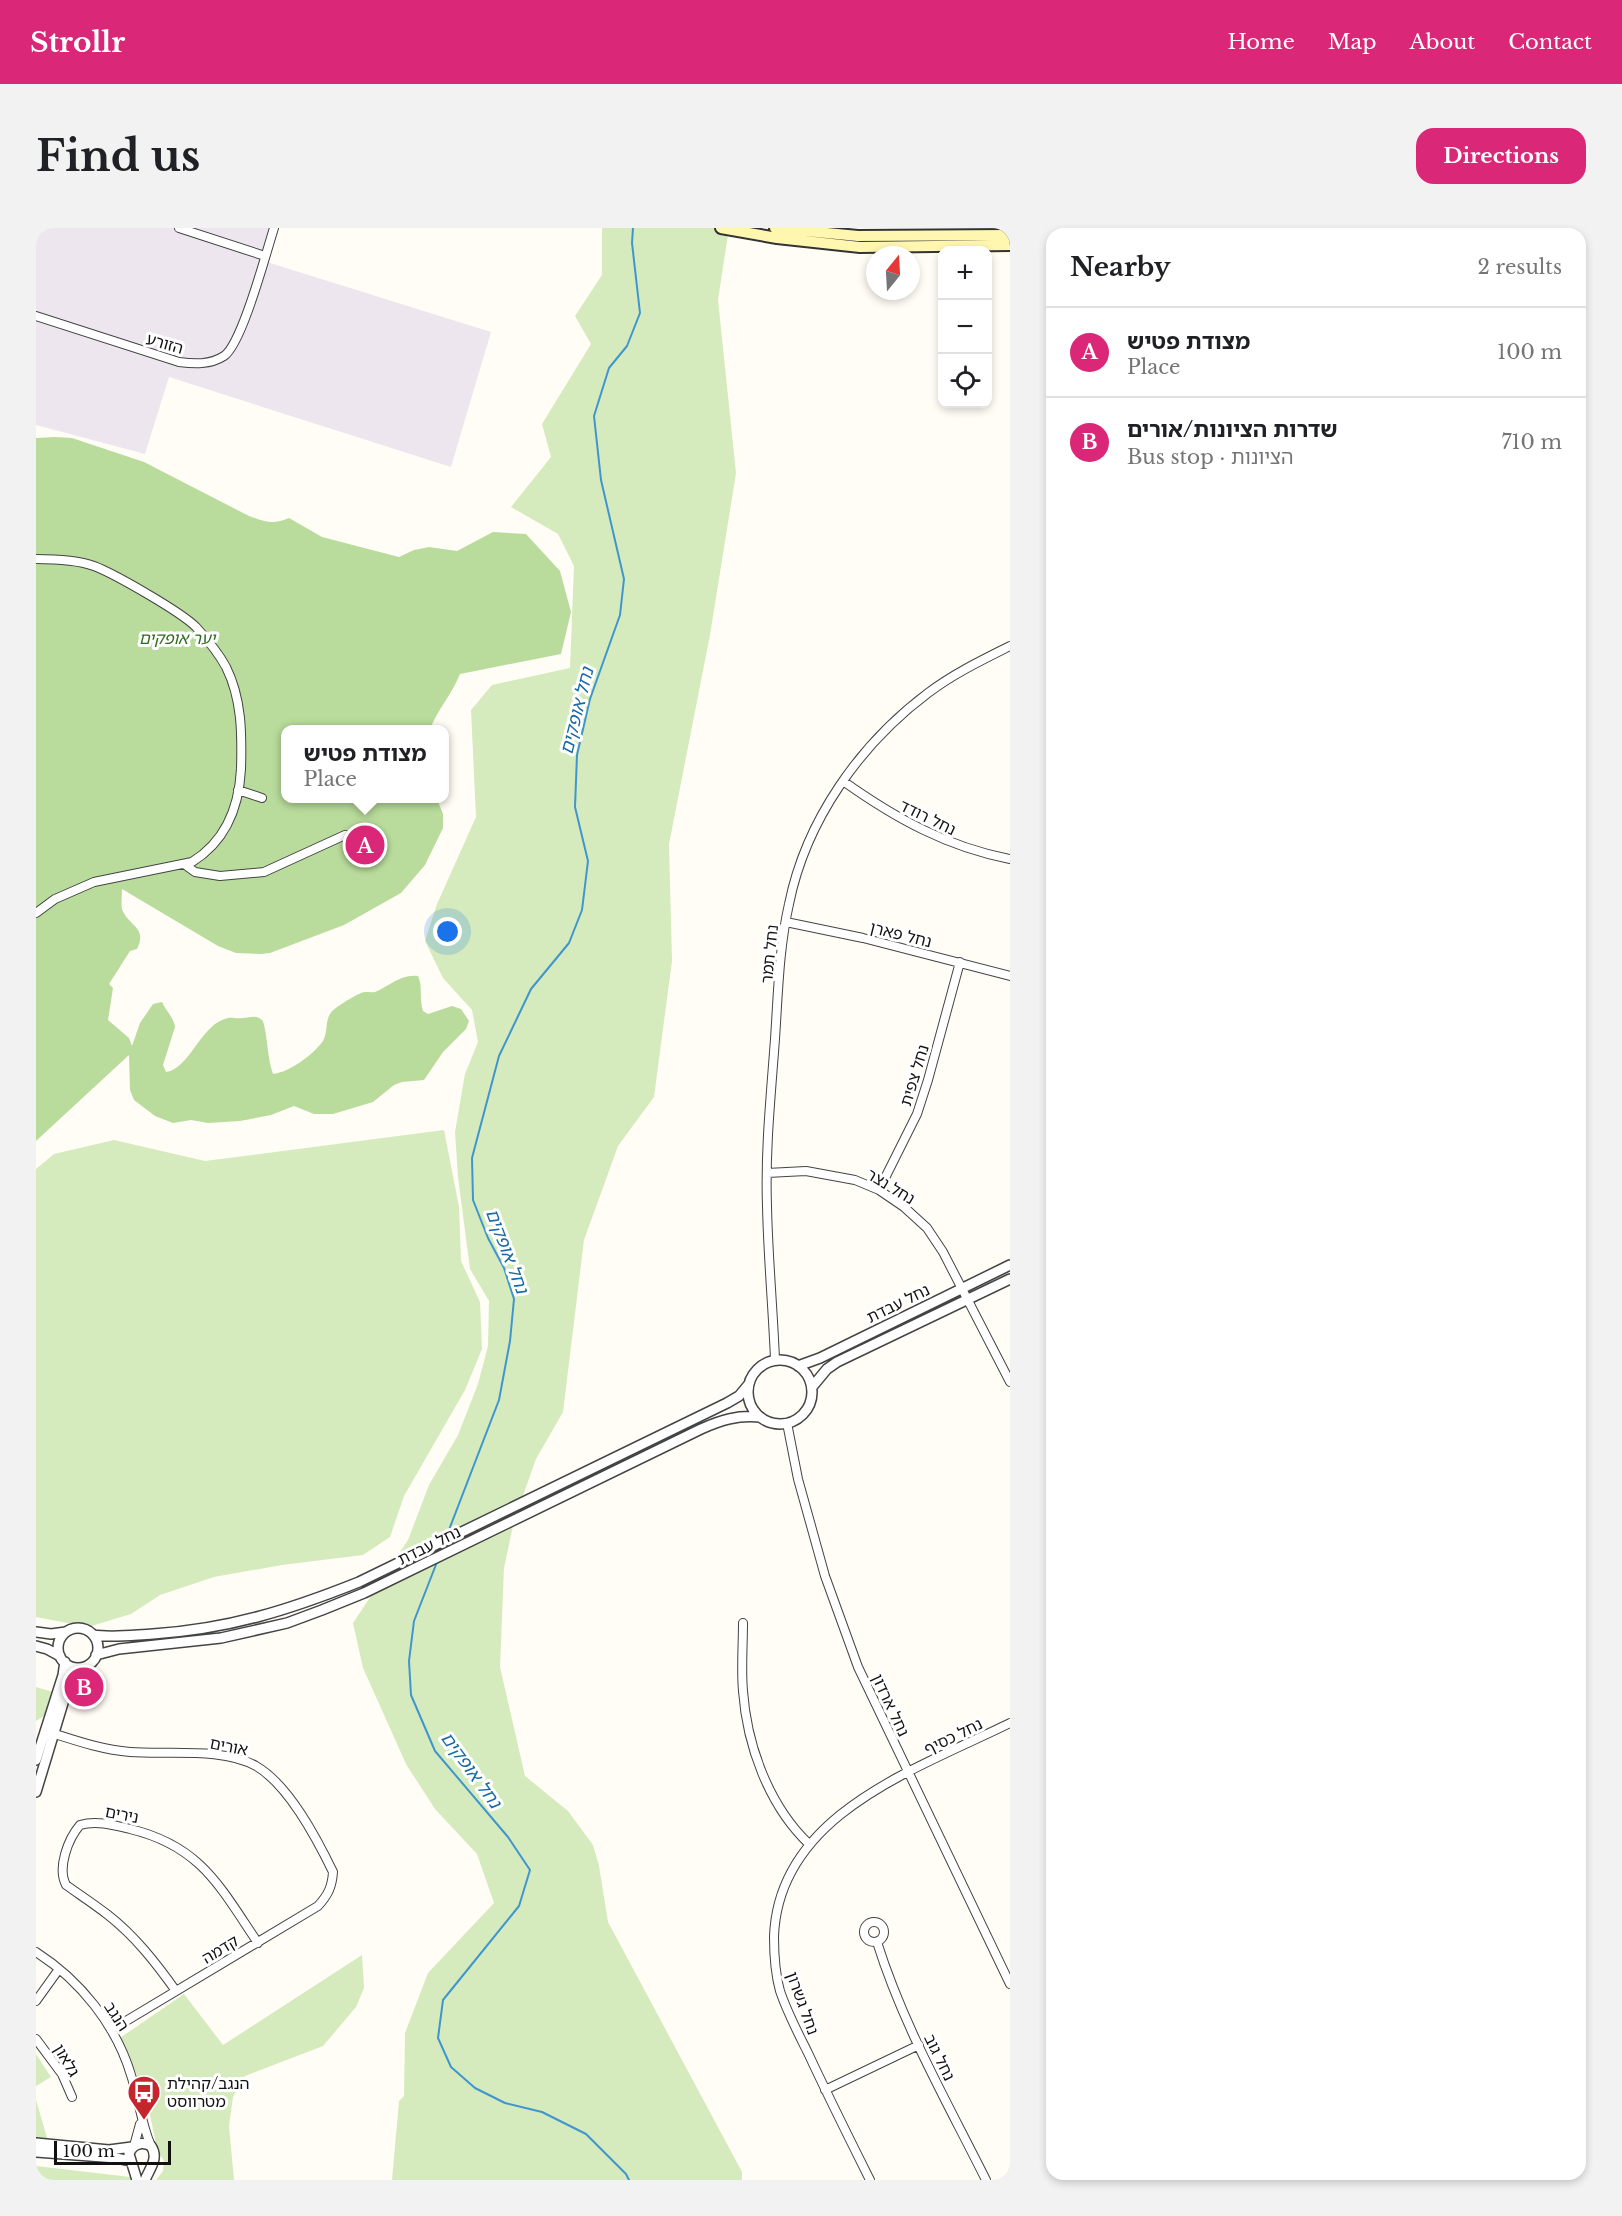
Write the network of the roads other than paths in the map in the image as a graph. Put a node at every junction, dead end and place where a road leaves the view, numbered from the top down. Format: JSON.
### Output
{"nodes":[{"id":1,"x":179,"y":228,"type":"edge"},
{"id":2,"x":274,"y":228,"type":"edge"},
{"id":3,"x":721,"y":228,"type":"edge"},
{"id":4,"x":775,"y":228,"type":"edge"},
{"id":5,"x":1010,"y":235,"type":"edge"},
{"id":6,"x":1010,"y":245,"type":"edge"},
{"id":7,"x":265,"y":256,"type":"junction"},
{"id":8,"x":36,"y":316,"type":"edge"},
{"id":9,"x":36,"y":559,"type":"edge"},
{"id":10,"x":1010,"y":646,"type":"edge"},
{"id":11,"x":843,"y":781,"type":"junction"},
{"id":12,"x":238,"y":790,"type":"junction"},
{"id":13,"x":262,"y":798,"type":"dead end"},
{"id":14,"x":345,"y":835,"type":"dead end"},
{"id":15,"x":1010,"y":859,"type":"edge"},
{"id":16,"x":184,"y":864,"type":"junction"},
{"id":17,"x":36,"y":913,"type":"edge"},
{"id":18,"x":786,"y":922,"type":"junction"},
{"id":19,"x":960,"y":962,"type":"junction"},
{"id":20,"x":1010,"y":976,"type":"edge"},
{"id":21,"x":767,"y":1173,"type":"junction"},
{"id":22,"x":879,"y":1190,"type":"junction"},
{"id":23,"x":1010,"y":1265,"type":"edge"},
{"id":24,"x":1010,"y":1279,"type":"edge"},
{"id":25,"x":962,"y":1288,"type":"junction"},
{"id":26,"x":968,"y":1299,"type":"junction"},
{"id":27,"x":775,"y":1360,"type":"junction"},
{"id":28,"x":798,"y":1366,"type":"junction"},
{"id":29,"x":1010,"y":1382,"type":"edge"},
{"id":30,"x":748,"y":1384,"type":"junction"},
{"id":31,"x":812,"y":1387,"type":"junction"},
{"id":32,"x":760,"y":1417,"type":"junction"},
{"id":33,"x":787,"y":1423,"type":"junction"},
{"id":34,"x":743,"y":1623,"type":"dead end"},
{"id":35,"x":36,"y":1632,"type":"edge"},
{"id":36,"x":66,"y":1632,"type":"junction"},
{"id":37,"x":93,"y":1635,"type":"junction"},
{"id":38,"x":36,"y":1646,"type":"edge"},
{"id":39,"x":96,"y":1655,"type":"junction"},
{"id":40,"x":62,"y":1659,"type":"junction"},
{"id":41,"x":78,"y":1668,"type":"junction"},
{"id":42,"x":1010,"y":1723,"type":"edge"},
{"id":43,"x":55,"y":1734,"type":"junction"},
{"id":44,"x":36,"y":1760,"type":"edge"},
{"id":45,"x":908,"y":1773,"type":"junction"},
{"id":46,"x":36,"y":1792,"type":"edge"},
{"id":47,"x":808,"y":1844,"type":"junction"},
{"id":48,"x":333,"y":1883,"type":"joint"},
{"id":49,"x":877,"y":1942,"type":"dead end"},
{"id":50,"x":258,"y":1943,"type":"junction"},
{"id":51,"x":36,"y":1952,"type":"edge"},
{"id":52,"x":59,"y":1969,"type":"junction"},
{"id":53,"x":1010,"y":1984,"type":"edge"},
{"id":54,"x":176,"y":1991,"type":"junction"},
{"id":55,"x":36,"y":2001,"type":"edge"},
{"id":56,"x":111,"y":2030,"type":"junction"},
{"id":57,"x":36,"y":2039,"type":"edge"},
{"id":58,"x":919,"y":2045,"type":"junction"},
{"id":59,"x":825,"y":2090,"type":"junction"},
{"id":60,"x":72,"y":2097,"type":"dead end"},
{"id":61,"x":141,"y":2116,"type":"junction"},
{"id":62,"x":36,"y":2143,"type":"edge"},
{"id":63,"x":133,"y":2146,"type":"junction"},
{"id":64,"x":151,"y":2146,"type":"junction"},
{"id":65,"x":36,"y":2152,"type":"edge"},
{"id":66,"x":131,"y":2163,"type":"junction"},
{"id":67,"x":151,"y":2165,"type":"junction"},
{"id":68,"x":137,"y":2180,"type":"edge"},
{"id":69,"x":146,"y":2180,"type":"edge"},
{"id":70,"x":870,"y":2180,"type":"edge"},
{"id":71,"x":986,"y":2180,"type":"edge"}],
"edges":[{"from":1,"to":7,"type":"street"},
{"from":2,"to":7,"type":"street","name":"הזורע"},
{"from":3,"to":6,"type":"main road"},
{"from":4,"to":5,"type":"main road"},
{"from":7,"to":8,"type":"street","name":"הזורע"},
{"from":9,"to":12,"type":"street"},
{"from":10,"to":11,"type":"street","name":"נחל תמר"},
{"from":11,"to":15,"type":"street","name":"נחל רודד"},
{"from":11,"to":18,"type":"street","name":"נחל תמר"},
{"from":12,"to":13,"type":"street"},
{"from":12,"to":16,"type":"street"},
{"from":14,"to":16,"type":"street"},
{"from":16,"to":17,"type":"street"},
{"from":18,"to":19,"type":"street","name":"נחל פארן"},
{"from":18,"to":21,"type":"street","name":"נחל תמר"},
{"from":19,"to":20,"type":"street","name":"נחל פארן"},
{"from":19,"to":22,"type":"street","name":"נחל צפית"},
{"from":21,"to":22,"type":"street","name":"נחל נצר"},
{"from":21,"to":27,"type":"street","name":"נחל תמר"},
{"from":22,"to":25,"type":"street","name":"נחל נצר"},
{"from":23,"to":25,"type":"street","name":"נחל עבדת"},
{"from":24,"to":26,"type":"street","name":"נחל עבדת"},
{"from":25,"to":26,"type":"street","name":"נחל נצר"},
{"from":25,"to":28,"type":"street","name":"נחל עבדת"},
{"from":26,"to":29,"type":"street","name":"נחל נצר"},
{"from":26,"to":31,"type":"street","name":"נחל עבדת"},
{"from":27,"to":28,"type":"street"},
{"from":27,"to":30,"type":"street"},
{"from":28,"to":31,"type":"street"},
{"from":30,"to":32,"type":"street"},
{"from":30,"to":37,"type":"street","name":"נחל עבדת"},
{"from":31,"to":33,"type":"street"},
{"from":32,"to":33,"type":"street"},
{"from":32,"to":39,"type":"street","name":"נחל עבדת"},
{"from":33,"to":45,"type":"street","name":"נחל ארדון"},
{"from":34,"to":47,"type":"street"},
{"from":35,"to":36,"type":"street"},
{"from":36,"to":37,"type":"street"},
{"from":36,"to":40,"type":"street"},
{"from":37,"to":39,"type":"street"},
{"from":38,"to":40,"type":"street"},
{"from":39,"to":41,"type":"street"},
{"from":40,"to":41,"type":"street"},
{"from":40,"to":44,"type":"street"},
{"from":41,"to":43,"type":"street"},
{"from":42,"to":45,"type":"street","name":"נחל כסיף"},
{"from":43,"to":46,"type":"street"},
{"from":43,"to":48,"type":"street","name":"אורים"},
{"from":45,"to":47,"type":"street","name":"נחל גשרון"},
{"from":45,"to":53,"type":"street","name":"נחל ארדון"},
{"from":47,"to":59,"type":"street","name":"נחל גשרון"},
{"from":48,"to":50,"type":"street","name":"קדמה"},
{"from":49,"to":58,"type":"street","name":"נחל גוב"},
{"from":50,"to":54,"type":"street","name":"קדמה"},
{"from":50,"to":54,"type":"street","name":"נירים"},
{"from":51,"to":52,"type":"street","name":"הנגב"},
{"from":52,"to":55,"type":"street"},
{"from":52,"to":56,"type":"street","name":"הנגב"},
{"from":54,"to":56,"type":"street","name":"קדמה"},
{"from":56,"to":61,"type":"street","name":"הנגב"},
{"from":57,"to":60,"type":"street","name":"גלאון"},
{"from":58,"to":59,"type":"street"},
{"from":58,"to":71,"type":"street","name":"נחל גוב"},
{"from":59,"to":70,"type":"street","name":"נחל גשרון"},
{"from":61,"to":63,"type":"street","name":"הנגב"},
{"from":61,"to":64,"type":"street","name":"הנגב"},
{"from":62,"to":63,"type":"street"},
{"from":63,"to":64,"type":"street"},
{"from":63,"to":66,"type":"street"},
{"from":64,"to":67,"type":"street"},
{"from":65,"to":66,"type":"street"},
{"from":66,"to":67,"type":"street"},
{"from":66,"to":68,"type":"street"},
{"from":67,"to":69,"type":"street"}]}
